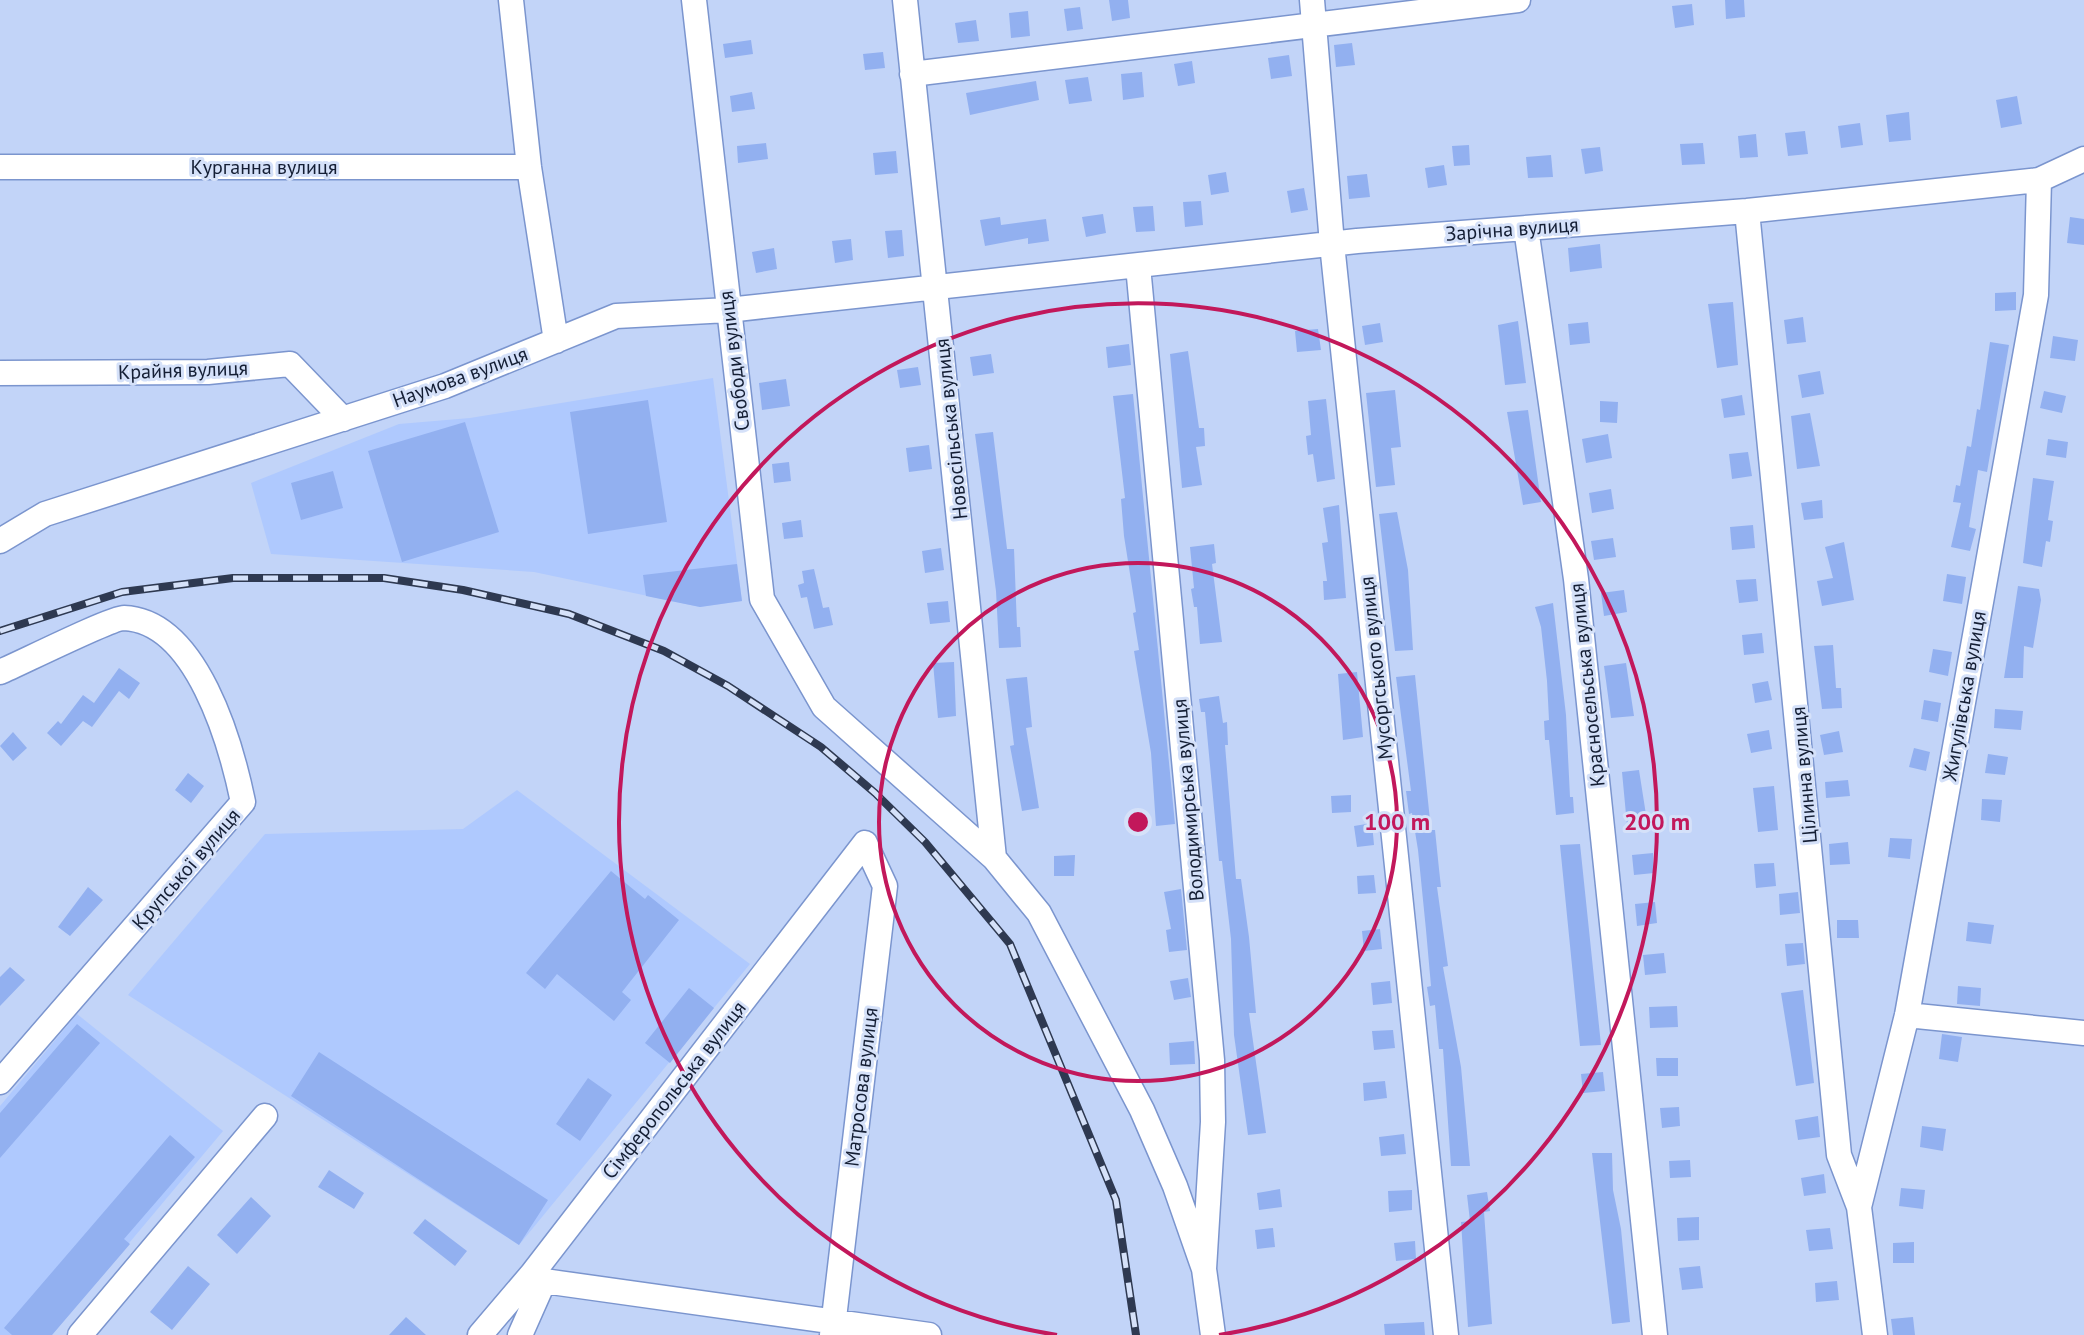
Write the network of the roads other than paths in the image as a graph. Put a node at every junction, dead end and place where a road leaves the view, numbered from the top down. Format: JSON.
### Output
{"nodes":[{"id":1,"x":511,"y":0,"type":"edge"},
{"id":2,"x":694,"y":0,"type":"edge"},
{"id":3,"x":905,"y":0,"type":"edge"},
{"id":4,"x":1518,"y":0,"type":"edge"},
{"id":5,"x":1313,"y":11,"type":"edge"},
{"id":6,"x":912,"y":74,"type":"junction"},
{"id":7,"x":2084,"y":159,"type":"edge"},
{"id":8,"x":0,"y":167,"type":"edge"},
{"id":9,"x":529,"y":167,"type":"junction"},
{"id":10,"x":2039,"y":180,"type":"junction"},
{"id":11,"x":1747,"y":211,"type":"junction"},
{"id":12,"x":1526,"y":228,"type":"junction"},
{"id":13,"x":1332,"y":244,"type":"junction"},
{"id":14,"x":1138,"y":266,"type":"junction"},
{"id":15,"x":937,"y":287,"type":"junction"},
{"id":16,"x":728,"y":310,"type":"junction"},
{"id":17,"x":556,"y":341,"type":"junction"},
{"id":18,"x":0,"y":373,"type":"edge"},
{"id":19,"x":343,"y":419,"type":"junction"},
{"id":20,"x":0,"y":541,"type":"edge"},
{"id":21,"x":0,"y":672,"type":"edge"},
{"id":22,"x":865,"y":843,"type":"joint"},
{"id":23,"x":994,"y":858,"type":"junction"},
{"id":24,"x":1907,"y":1015,"type":"junction"},
{"id":25,"x":2084,"y":1033,"type":"edge"},
{"id":26,"x":0,"y":1082,"type":"edge"},
{"id":27,"x":265,"y":1116,"type":"dead end"},
{"id":28,"x":1859,"y":1207,"type":"junction"},
{"id":29,"x":1204,"y":1269,"type":"junction"},
{"id":30,"x":538,"y":1277,"type":"junction"},
{"id":31,"x":833,"y":1328,"type":"edge"},
{"id":32,"x":80,"y":1335,"type":"edge"},
{"id":33,"x":480,"y":1335,"type":"edge"},
{"id":34,"x":520,"y":1335,"type":"edge"},
{"id":35,"x":929,"y":1335,"type":"edge"},
{"id":36,"x":1213,"y":1335,"type":"edge"},
{"id":37,"x":1446,"y":1335,"type":"edge"},
{"id":38,"x":1655,"y":1335,"type":"edge"},
{"id":39,"x":1875,"y":1335,"type":"edge"}],
"edges":[{"from":1,"to":9,"type":"street"},
{"from":2,"to":16,"type":"street","name":"Свободи вулиця"},
{"from":3,"to":6,"type":"street","name":"Новосільська вулиця"},
{"from":4,"to":5,"type":"street"},
{"from":5,"to":6,"type":"street"},
{"from":5,"to":13,"type":"street","name":"Мусоргського вулиця"},
{"from":6,"to":15,"type":"street","name":"Новосільська вулиця"},
{"from":7,"to":10,"type":"street","name":"Зарічна вулиця"},
{"from":8,"to":9,"type":"street","name":"Курганна вулиця"},
{"from":9,"to":17,"type":"street"},
{"from":10,"to":11,"type":"street","name":"Зарічна вулиця"},
{"from":10,"to":24,"type":"street","name":"Жигулівська вулиця"},
{"from":11,"to":12,"type":"street","name":"Зарічна вулиця"},
{"from":11,"to":28,"type":"street","name":"Цілинна вулиця"},
{"from":12,"to":13,"type":"street","name":"Зарічна вулиця"},
{"from":12,"to":38,"type":"street","name":"Красносельська вулиця"},
{"from":13,"to":14,"type":"street","name":"Зарічна вулиця"},
{"from":13,"to":37,"type":"street","name":"Мусоргського вулиця"},
{"from":14,"to":15,"type":"street","name":"Зарічна вулиця"},
{"from":14,"to":29,"type":"street","name":"Володимирська вулиця"},
{"from":15,"to":16,"type":"street","name":"Наумова вулиця"},
{"from":15,"to":23,"type":"street","name":"Новосільська вулиця"},
{"from":16,"to":17,"type":"street","name":"Наумова вулиця"},
{"from":16,"to":23,"type":"street","name":"Свободи вулиця"},
{"from":17,"to":19,"type":"street","name":"Наумова вулиця"},
{"from":18,"to":19,"type":"street","name":"Крайня вулиця"},
{"from":19,"to":20,"type":"street","name":"Наумова вулиця"},
{"from":21,"to":26,"type":"street","name":"Крупської вулиця"},
{"from":22,"to":30,"type":"street","name":"Сімферопольська вулиця"},
{"from":22,"to":31,"type":"street","name":"Матросова вулиця"},
{"from":23,"to":29,"type":"street","name":"Свободи вулиця"},
{"from":24,"to":25,"type":"street"},
{"from":24,"to":28,"type":"street","name":"Жигулівська вулиця"},
{"from":27,"to":32,"type":"street"},
{"from":28,"to":39,"type":"street","name":"Цілинна вулиця"},
{"from":29,"to":36,"type":"street","name":"Володимирська вулиця"},
{"from":30,"to":31,"type":"street"},
{"from":30,"to":33,"type":"street","name":"Сімферопольська вулиця"},
{"from":30,"to":34,"type":"street"},
{"from":31,"to":35,"type":"street"}]}
